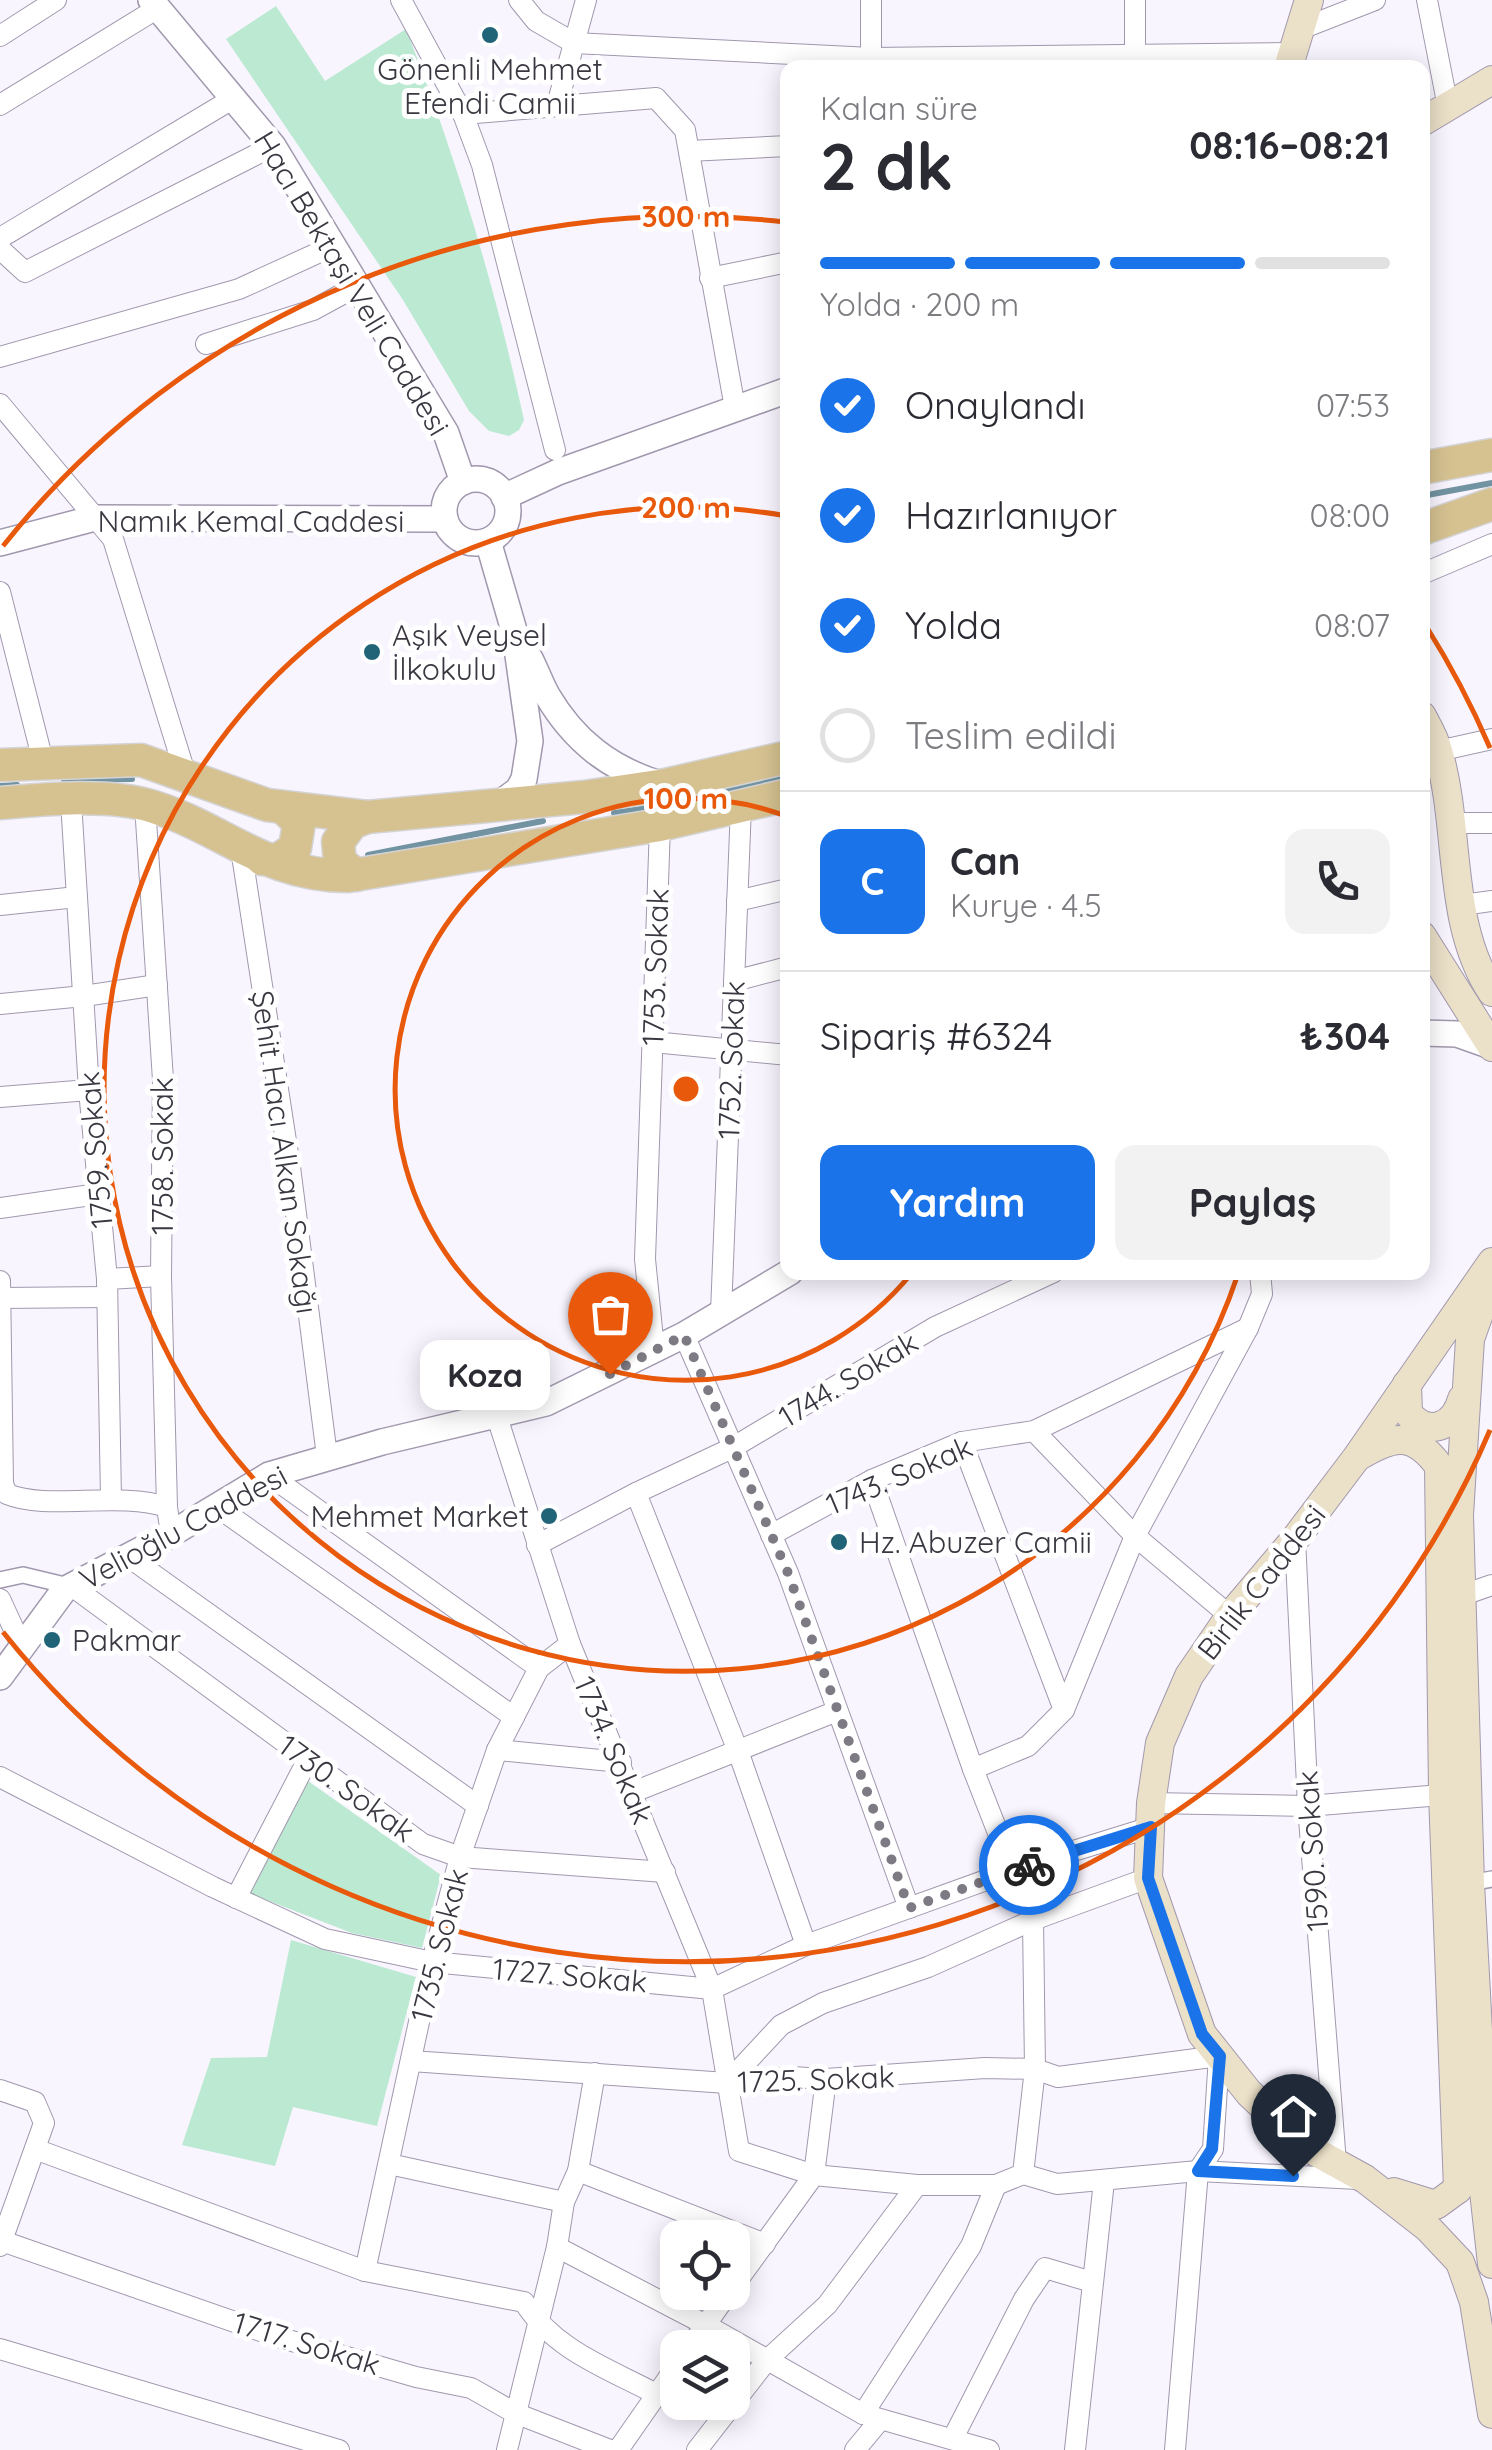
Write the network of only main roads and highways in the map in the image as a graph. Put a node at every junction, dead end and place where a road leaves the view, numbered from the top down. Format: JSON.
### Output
{"nodes":[{"id":1,"x":1309,"y":0,"type":"edge"},
{"id":2,"x":1294,"y":50,"type":"edge"},
{"id":3,"x":1492,"y":80,"type":"edge"},
{"id":4,"x":1430,"y":117,"type":"edge"},
{"id":5,"x":1492,"y":456,"type":"edge"},
{"id":6,"x":1430,"y":467,"type":"edge"},
{"id":7,"x":1492,"y":504,"type":"edge"},
{"id":8,"x":1430,"y":526,"type":"edge"},
{"id":9,"x":780,"y":758,"type":"edge"},
{"id":10,"x":1430,"y":760,"type":"edge"},
{"id":11,"x":0,"y":765,"type":"edge"},
{"id":12,"x":780,"y":798,"type":"edge"},
{"id":13,"x":0,"y":803,"type":"edge"},
{"id":14,"x":284,"y":808,"type":"junction"},
{"id":15,"x":367,"y":817,"type":"junction"},
{"id":16,"x":252,"y":854,"type":"junction"},
{"id":17,"x":356,"y":875,"type":"junction"},
{"id":18,"x":1430,"y":949,"type":"edge"},
{"id":19,"x":1490,"y":985,"type":"edge"},
{"id":20,"x":1492,"y":1047,"type":"edge"},
{"id":21,"x":1492,"y":1262,"type":"edge"},
{"id":22,"x":1492,"y":1292,"type":"edge"},
{"id":23,"x":1408,"y":1384,"type":"junction"},
{"id":24,"x":1465,"y":1387,"type":"junction"},
{"id":25,"x":1356,"y":1457,"type":"junction"},
{"id":26,"x":1455,"y":1794,"type":"junction"},
{"id":27,"x":1481,"y":1881,"type":"edge"},
{"id":28,"x":1480,"y":2155,"type":"junction"},
{"id":29,"x":1365,"y":2179,"type":"junction"},
{"id":30,"x":1458,"y":2189,"type":"junction"},
{"id":31,"x":1492,"y":2264,"type":"edge"},
{"id":32,"x":1492,"y":2414,"type":"edge"}],
"edges":[{"from":1,"to":2,"type":"main road"},
{"from":3,"to":4,"type":"main road"},
{"from":5,"to":6,"type":"main road"},
{"from":7,"to":8,"type":"main road"},
{"from":9,"to":15,"type":"main road"},
{"from":10,"to":19,"type":"main road"},
{"from":11,"to":14,"type":"main road"},
{"from":12,"to":17,"type":"main road"},
{"from":13,"to":16,"type":"main road"},
{"from":14,"to":15,"type":"main road"},
{"from":14,"to":16,"type":"main road"},
{"from":15,"to":17,"type":"main road"},
{"from":16,"to":17,"type":"main road"},
{"from":18,"to":20,"type":"main road"},
{"from":21,"to":23,"type":"main road","name":"Birlik Caddesi"},
{"from":22,"to":24,"type":"main road"},
{"from":23,"to":24,"type":"main road"},
{"from":23,"to":25,"type":"main road","name":"Birlik Caddesi"},
{"from":24,"to":26,"type":"main road"},
{"from":25,"to":26,"type":"main road"},
{"from":25,"to":29,"type":"main road","name":"Birlik Caddesi"},
{"from":26,"to":27,"type":"main road"},
{"from":26,"to":30,"type":"main road"},
{"from":27,"to":28,"type":"main road"},
{"from":28,"to":30,"type":"main road"},
{"from":28,"to":31,"type":"main road"},
{"from":29,"to":30,"type":"main road"},
{"from":29,"to":32,"type":"main road","name":"Birlik Caddesi"}]}
